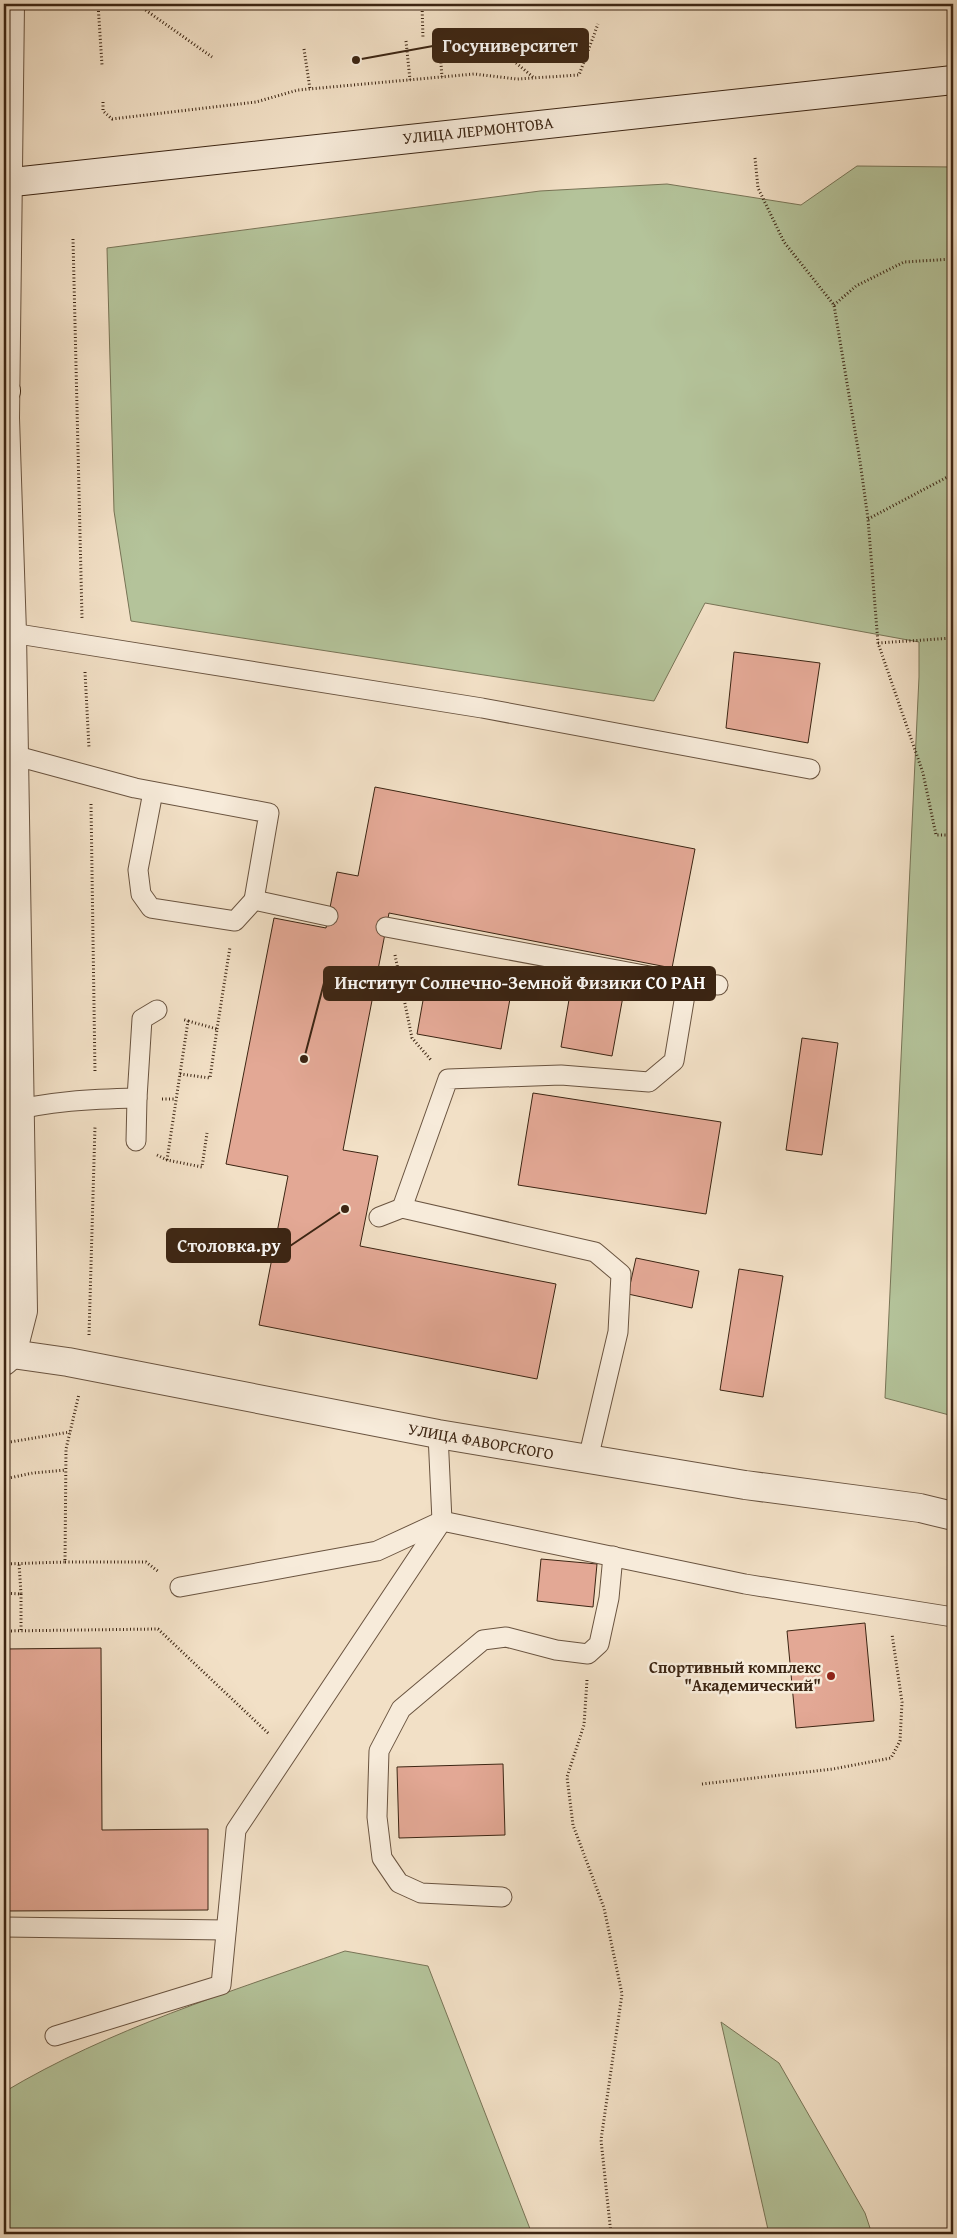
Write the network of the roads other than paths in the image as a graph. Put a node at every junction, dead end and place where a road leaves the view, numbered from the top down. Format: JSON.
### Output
{"nodes":[{"id":1,"x":10,"y":4,"type":"edge"},
{"id":2,"x":953,"y":80,"type":"edge"},
{"id":3,"x":6,"y":182,"type":"edge"},
{"id":4,"x":5,"y":389,"type":"edge"},
{"id":5,"x":5,"y":418,"type":"edge"},
{"id":6,"x":12,"y":633,"type":"junction"},
{"id":7,"x":13,"y":755,"type":"junction"},
{"id":8,"x":810,"y":768,"type":"dead end"},
{"id":9,"x":154,"y":792,"type":"junction"},
{"id":10,"x":254,"y":900,"type":"junction"},
{"id":11,"x":328,"y":916,"type":"dead end"},
{"id":12,"x":391,"y":928,"type":"road end"},
{"id":13,"x":687,"y":983,"type":"junction"},
{"id":14,"x":718,"y":985,"type":"dead end"},
{"id":15,"x":157,"y":1010,"type":"road end"},
{"id":16,"x":137,"y":1098,"type":"junction"},
{"id":17,"x":12,"y":1111,"type":"edge"},
{"id":18,"x":136,"y":1141,"type":"road end"},
{"id":19,"x":402,"y":1208,"type":"junction"},
{"id":20,"x":379,"y":1216,"type":"dead end"},
{"id":21,"x":8,"y":1357,"type":"edge"},
{"id":22,"x":438,"y":1434,"type":"junction"},
{"id":23,"x":588,"y":1459,"type":"junction"},
{"id":24,"x":953,"y":1516,"type":"edge"},
{"id":25,"x":442,"y":1521,"type":"junction"},
{"id":26,"x":613,"y":1556,"type":"junction"},
{"id":27,"x":180,"y":1587,"type":"road end"},
{"id":28,"x":953,"y":1616,"type":"edge"},
{"id":29,"x":502,"y":1897,"type":"dead end"},
{"id":30,"x":4,"y":1926,"type":"edge"},
{"id":31,"x":226,"y":1930,"type":"junction"},
{"id":32,"x":55,"y":2036,"type":"dead end"}],
"edges":[{"from":1,"to":3,"type":"street"},
{"from":2,"to":3,"type":"street","name":"УЛИЦА ЛЕРМОНТОВА"},
{"from":3,"to":4,"type":"street"},
{"from":4,"to":5,"type":"street"},
{"from":5,"to":6,"type":"street"},
{"from":6,"to":7,"type":"street"},
{"from":6,"to":8,"type":"lane"},
{"from":7,"to":9,"type":"lane"},
{"from":7,"to":17,"type":"street"},
{"from":9,"to":10,"type":"lane"},
{"from":9,"to":10,"type":"lane"},
{"from":10,"to":11,"type":"lane"},
{"from":12,"to":13,"type":"lane"},
{"from":13,"to":14,"type":"lane"},
{"from":13,"to":19,"type":"lane"},
{"from":15,"to":16,"type":"lane"},
{"from":16,"to":17,"type":"lane"},
{"from":16,"to":18,"type":"lane"},
{"from":17,"to":21,"type":"street"},
{"from":19,"to":20,"type":"lane"},
{"from":19,"to":23,"type":"lane"},
{"from":21,"to":22,"type":"street","name":"УЛИЦА ФАВОРСКОГО"},
{"from":22,"to":23,"type":"street","name":"УЛИЦА ФАВОРСКОГО"},
{"from":22,"to":25,"type":"lane"},
{"from":23,"to":24,"type":"street","name":"УЛИЦА ФАВОРСКОГО"},
{"from":25,"to":26,"type":"lane"},
{"from":25,"to":27,"type":"lane"},
{"from":25,"to":31,"type":"lane"},
{"from":26,"to":28,"type":"lane"},
{"from":26,"to":29,"type":"lane"},
{"from":30,"to":31,"type":"lane"},
{"from":31,"to":32,"type":"lane"}]}
